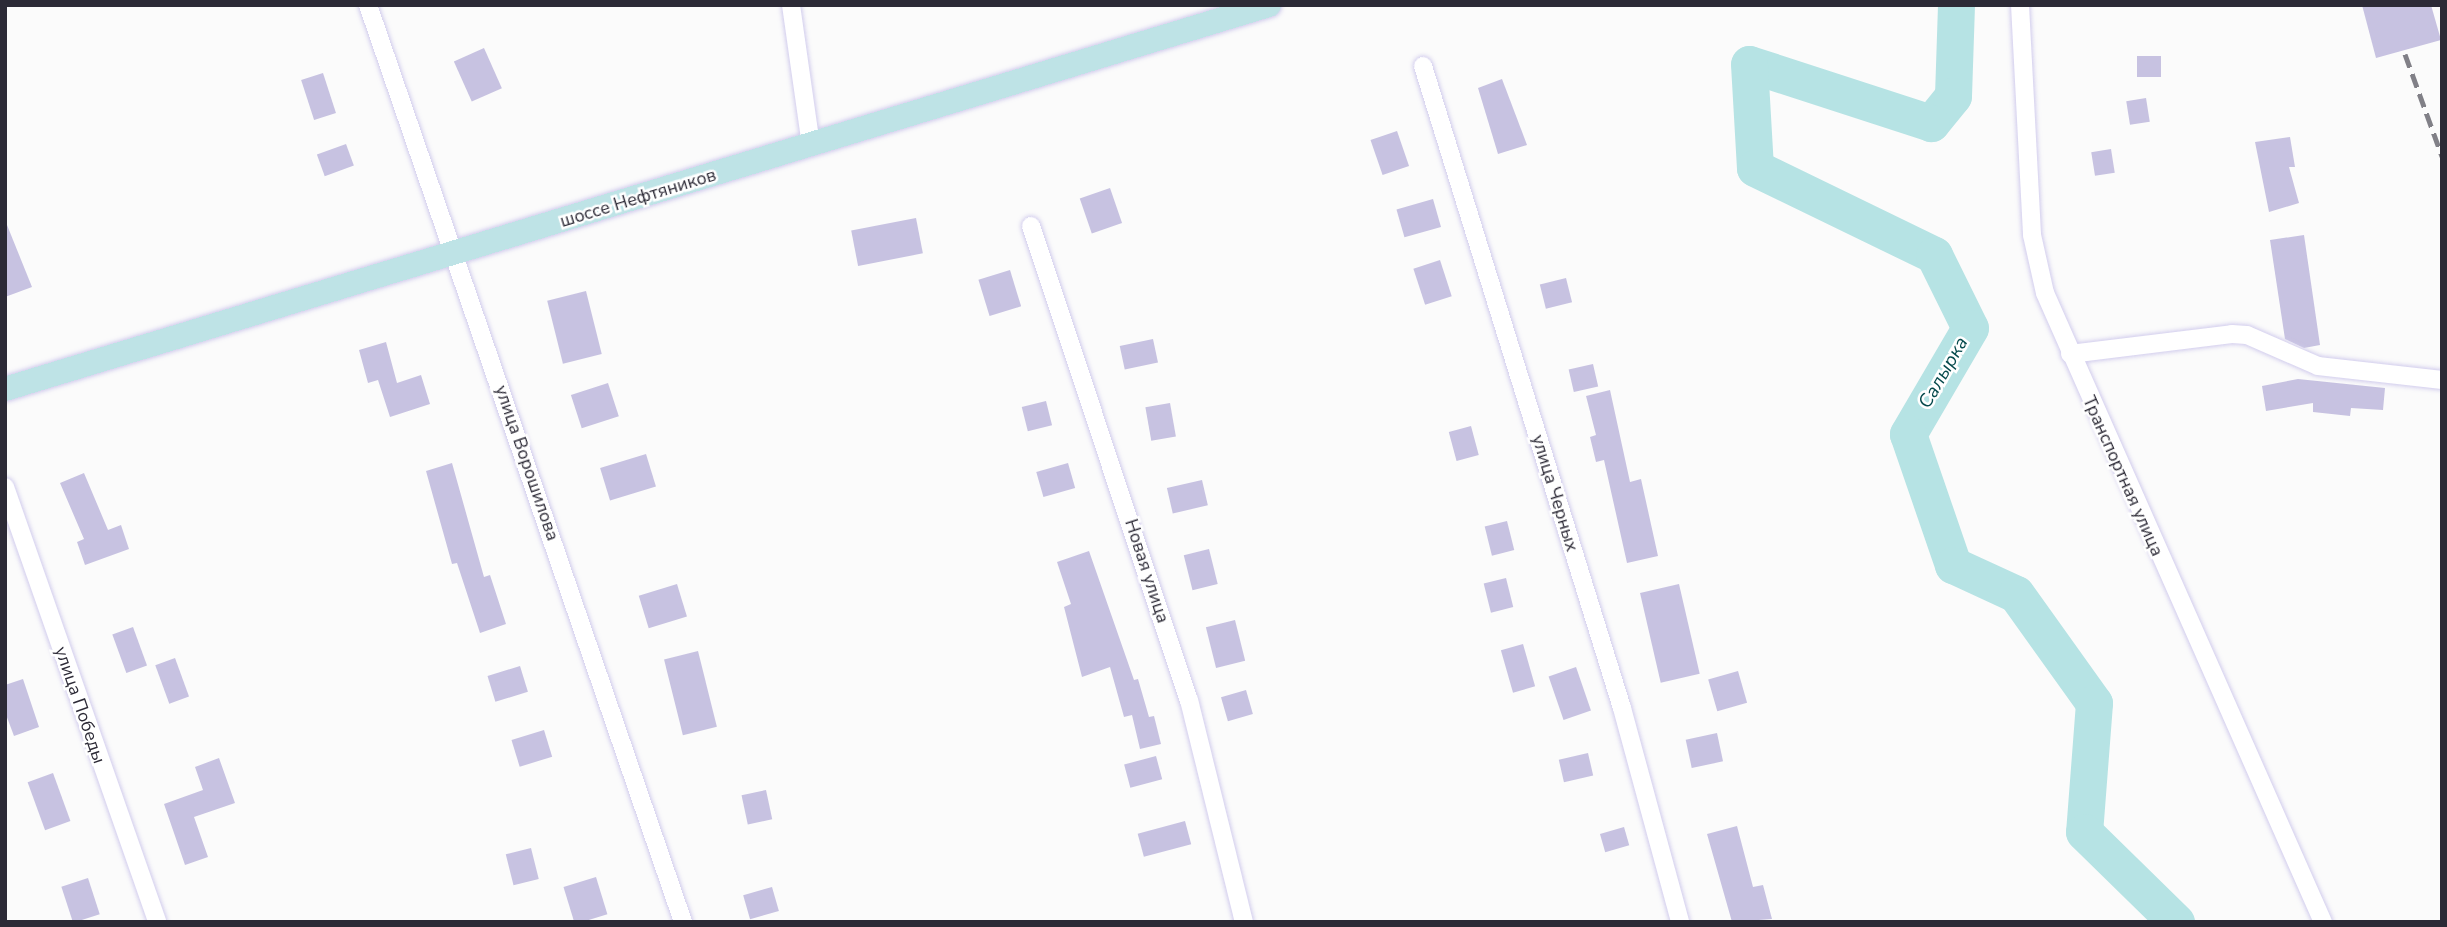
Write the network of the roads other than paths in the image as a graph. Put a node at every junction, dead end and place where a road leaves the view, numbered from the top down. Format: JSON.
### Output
{"nodes":[{"id":1,"x":368,"y":5,"type":"edge"},
{"id":2,"x":791,"y":5,"type":"edge"},
{"id":3,"x":1269,"y":5,"type":"edge"},
{"id":4,"x":2021,"y":5,"type":"edge"},
{"id":5,"x":1423,"y":66,"type":"dead end"},
{"id":6,"x":811,"y":145,"type":"junction"},
{"id":7,"x":1031,"y":226,"type":"dead end"},
{"id":8,"x":457,"y":254,"type":"junction"},
{"id":9,"x":2070,"y":354,"type":"junction"},
{"id":10,"x":2442,"y":380,"type":"edge"},
{"id":11,"x":5,"y":388,"type":"edge"},
{"id":12,"x":5,"y":487,"type":"edge"},
{"id":13,"x":157,"y":922,"type":"edge"},
{"id":14,"x":683,"y":922,"type":"edge"},
{"id":15,"x":1244,"y":922,"type":"edge"},
{"id":16,"x":1680,"y":922,"type":"edge"},
{"id":17,"x":2323,"y":922,"type":"edge"}],
"edges":[{"from":1,"to":8,"type":"street","name":"улица Ворошилова"},
{"from":2,"to":6,"type":"street"},
{"from":3,"to":6,"type":"main road","name":"шоссе Нефтяников"},
{"from":4,"to":9,"type":"street","name":"Транспортная улица"},
{"from":5,"to":16,"type":"street","name":"улица Черных"},
{"from":6,"to":8,"type":"main road","name":"шоссе Нефтяников"},
{"from":7,"to":15,"type":"street","name":"Новая улица"},
{"from":8,"to":11,"type":"main road","name":"шоссе Нефтяников"},
{"from":8,"to":14,"type":"street","name":"улица Ворошилова"},
{"from":9,"to":10,"type":"street"},
{"from":9,"to":17,"type":"street","name":"Транспортная улица"},
{"from":12,"to":13,"type":"street","name":"улица Победы"}]}
